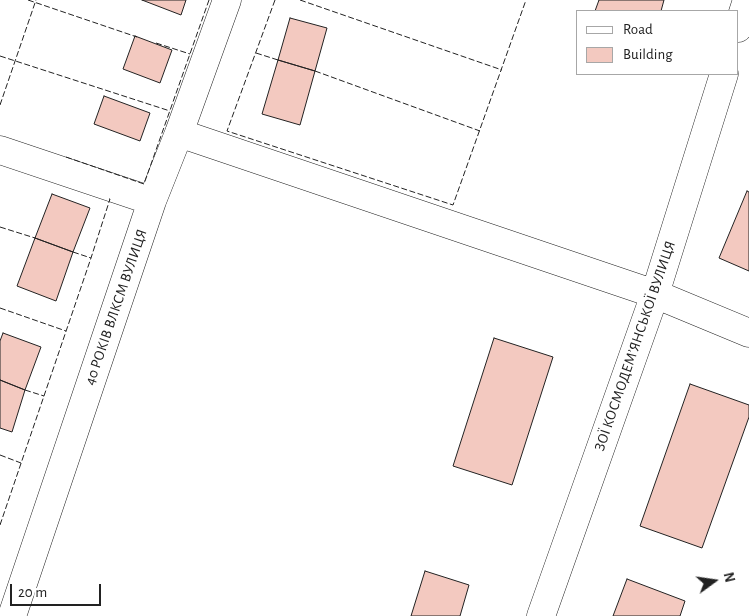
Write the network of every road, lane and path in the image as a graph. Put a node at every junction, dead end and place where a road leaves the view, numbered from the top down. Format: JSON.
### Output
{"nodes":[{"id":1,"x":228,"y":0,"type":"edge"},
{"id":2,"x":747,"y":0,"type":"edge"},
{"id":3,"x":739,"y":25,"type":"edge"},
{"id":4,"x":724,"y":75,"type":"edge"},
{"id":5,"x":179,"y":133,"type":"junction"},
{"id":6,"x":0,"y":150,"type":"edge"},
{"id":7,"x":152,"y":201,"type":"junction"},
{"id":8,"x":655,"y":294,"type":"junction"},
{"id":9,"x":749,"y":333,"type":"edge"},
{"id":10,"x":12,"y":616,"type":"edge"},
{"id":11,"x":541,"y":616,"type":"edge"}],
"edges":[{"from":1,"to":5,"type":"street","name":"40 РОКІВ ВЛКСМ ВУЛИЦЯ"},
{"from":2,"to":3,"type":"street"},
{"from":4,"to":8,"type":"street","name":"ЗОЇ КОСМОДЕМ’ЯНСЬКОЇ ВУЛИЦЯ"},
{"from":5,"to":7,"type":"street","name":"40 РОКІВ ВЛКСМ ВУЛИЦЯ"},
{"from":5,"to":8,"type":"street"},
{"from":6,"to":7,"type":"street"},
{"from":7,"to":10,"type":"street","name":"40 РОКІВ ВЛКСМ ВУЛИЦЯ"},
{"from":8,"to":9,"type":"street"},
{"from":8,"to":11,"type":"street","name":"ЗОЇ КОСМОДЕМ’ЯНСЬКОЇ ВУЛИЦЯ"}]}
